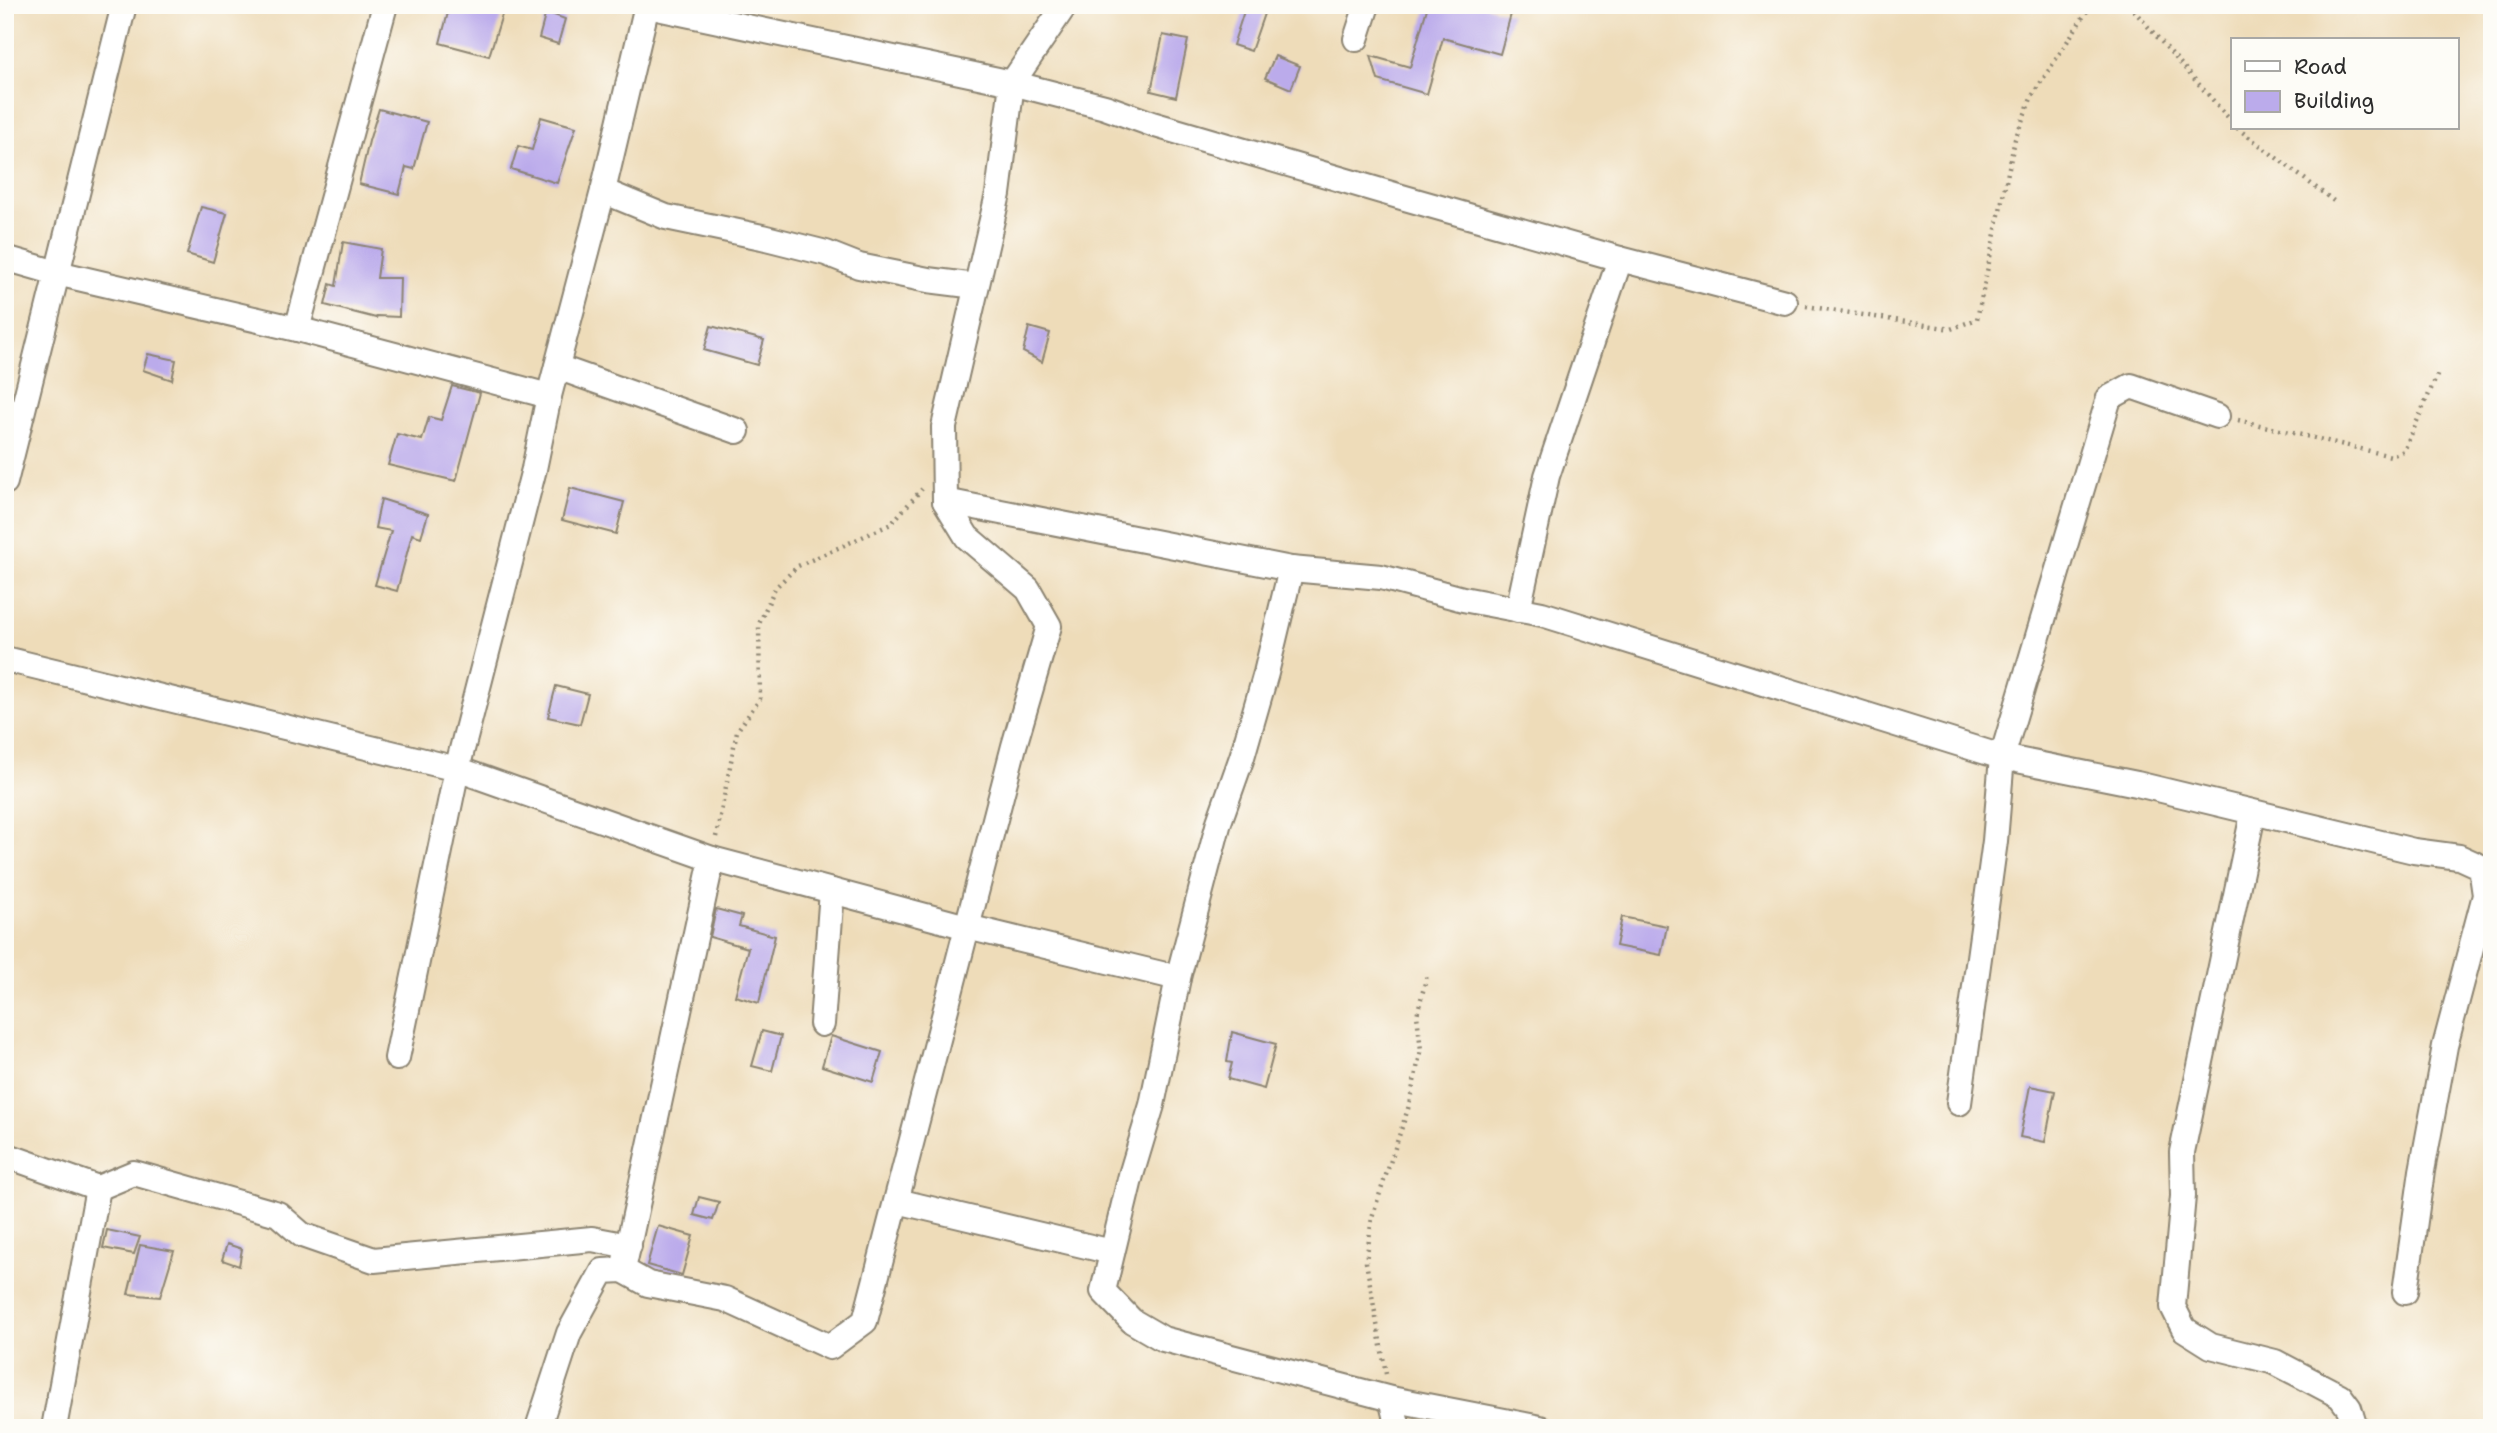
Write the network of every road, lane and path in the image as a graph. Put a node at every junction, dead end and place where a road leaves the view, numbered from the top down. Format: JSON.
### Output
{"nodes":[{"id":1,"x":124,"y":5,"type":"edge"},
{"id":2,"x":385,"y":5,"type":"edge"},
{"id":3,"x":1065,"y":5,"type":"edge"},
{"id":4,"x":1367,"y":5,"type":"edge"},
{"id":5,"x":2091,"y":5,"type":"edge"},
{"id":6,"x":2129,"y":5,"type":"edge"},
{"id":7,"x":646,"y":6,"type":"edge"},
{"id":8,"x":1356,"y":39,"type":"dead end"},
{"id":9,"x":1012,"y":83,"type":"junction"},
{"id":10,"x":2231,"y":121,"type":"edge"},
{"id":11,"x":2240,"y":130,"type":"edge"},
{"id":12,"x":603,"y":191,"type":"junction"},
{"id":13,"x":2335,"y":202,"type":"dead end"},
{"id":14,"x":5,"y":258,"type":"edge"},
{"id":15,"x":1620,"y":259,"type":"junction"},
{"id":16,"x":57,"y":273,"type":"junction"},
{"id":17,"x":976,"y":286,"type":"junction"},
{"id":18,"x":1785,"y":302,"type":"joint"},
{"id":19,"x":297,"y":329,"type":"junction"},
{"id":20,"x":557,"y":367,"type":"junction"},
{"id":21,"x":2439,"y":371,"type":"dead end"},
{"id":22,"x":549,"y":396,"type":"junction"},
{"id":23,"x":2217,"y":416,"type":"joint"},
{"id":24,"x":737,"y":431,"type":"dead end"},
{"id":25,"x":944,"y":466,"type":"junction"},
{"id":26,"x":5,"y":482,"type":"edge"},
{"id":27,"x":945,"y":501,"type":"junction"},
{"id":28,"x":1291,"y":569,"type":"junction"},
{"id":29,"x":1518,"y":610,"type":"junction"},
{"id":30,"x":5,"y":659,"type":"edge"},
{"id":31,"x":2002,"y":757,"type":"junction"},
{"id":32,"x":457,"y":769,"type":"junction"},
{"id":33,"x":2253,"y":814,"type":"junction"},
{"id":34,"x":712,"y":859,"type":"junction"},
{"id":35,"x":832,"y":891,"type":"junction"},
{"id":36,"x":967,"y":927,"type":"junction"},
{"id":37,"x":1427,"y":975,"type":"dead end"},
{"id":38,"x":1178,"y":978,"type":"junction"},
{"id":39,"x":822,"y":1024,"type":"dead end"},
{"id":40,"x":397,"y":1058,"type":"dead end"},
{"id":41,"x":1959,"y":1103,"type":"dead end"},
{"id":42,"x":5,"y":1155,"type":"edge"},
{"id":43,"x":98,"y":1188,"type":"junction"},
{"id":44,"x":897,"y":1201,"type":"junction"},
{"id":45,"x":629,"y":1246,"type":"junction"},
{"id":46,"x":1112,"y":1252,"type":"junction"},
{"id":47,"x":623,"y":1270,"type":"junction"},
{"id":48,"x":2405,"y":1292,"type":"dead end"},
{"id":49,"x":1391,"y":1399,"type":"junction"},
{"id":50,"x":54,"y":1428,"type":"edge"},
{"id":51,"x":538,"y":1428,"type":"edge"},
{"id":52,"x":1398,"y":1428,"type":"edge"},
{"id":53,"x":1540,"y":1428,"type":"edge"},
{"id":54,"x":2354,"y":1428,"type":"edge"}],
"edges":[{"from":1,"to":16,"type":"street"},
{"from":2,"to":19,"type":"street"},
{"from":3,"to":9,"type":"street"},
{"from":4,"to":8,"type":"street"},
{"from":5,"to":18,"type":"path"},
{"from":6,"to":10,"type":"path"},
{"from":7,"to":9,"type":"street"},
{"from":7,"to":12,"type":"street"},
{"from":9,"to":15,"type":"street"},
{"from":9,"to":17,"type":"street"},
{"from":11,"to":13,"type":"path"},
{"from":12,"to":17,"type":"street"},
{"from":12,"to":20,"type":"street"},
{"from":14,"to":16,"type":"street"},
{"from":15,"to":18,"type":"street"},
{"from":15,"to":29,"type":"street"},
{"from":16,"to":19,"type":"street"},
{"from":16,"to":26,"type":"street"},
{"from":17,"to":25,"type":"street"},
{"from":19,"to":22,"type":"street"},
{"from":20,"to":22,"type":"street"},
{"from":20,"to":24,"type":"street"},
{"from":21,"to":23,"type":"path"},
{"from":22,"to":32,"type":"street"},
{"from":23,"to":31,"type":"street"},
{"from":25,"to":27,"type":"street"},
{"from":25,"to":34,"type":"path"},
{"from":27,"to":28,"type":"street"},
{"from":27,"to":36,"type":"street"},
{"from":28,"to":29,"type":"street"},
{"from":28,"to":38,"type":"street"},
{"from":29,"to":31,"type":"street"},
{"from":30,"to":32,"type":"street"},
{"from":31,"to":33,"type":"street"},
{"from":31,"to":41,"type":"street"},
{"from":32,"to":34,"type":"street"},
{"from":32,"to":40,"type":"street"},
{"from":33,"to":48,"type":"street"},
{"from":33,"to":54,"type":"street"},
{"from":34,"to":35,"type":"street"},
{"from":34,"to":45,"type":"street"},
{"from":35,"to":36,"type":"street"},
{"from":35,"to":39,"type":"street"},
{"from":36,"to":38,"type":"street"},
{"from":36,"to":44,"type":"street"},
{"from":37,"to":49,"type":"path"},
{"from":38,"to":46,"type":"street"},
{"from":42,"to":43,"type":"street"},
{"from":43,"to":45,"type":"street"},
{"from":43,"to":50,"type":"street"},
{"from":44,"to":46,"type":"street"},
{"from":44,"to":47,"type":"street"},
{"from":45,"to":47,"type":"street"},
{"from":46,"to":49,"type":"street"},
{"from":47,"to":51,"type":"street"},
{"from":49,"to":52,"type":"street"},
{"from":49,"to":53,"type":"street"}]}
